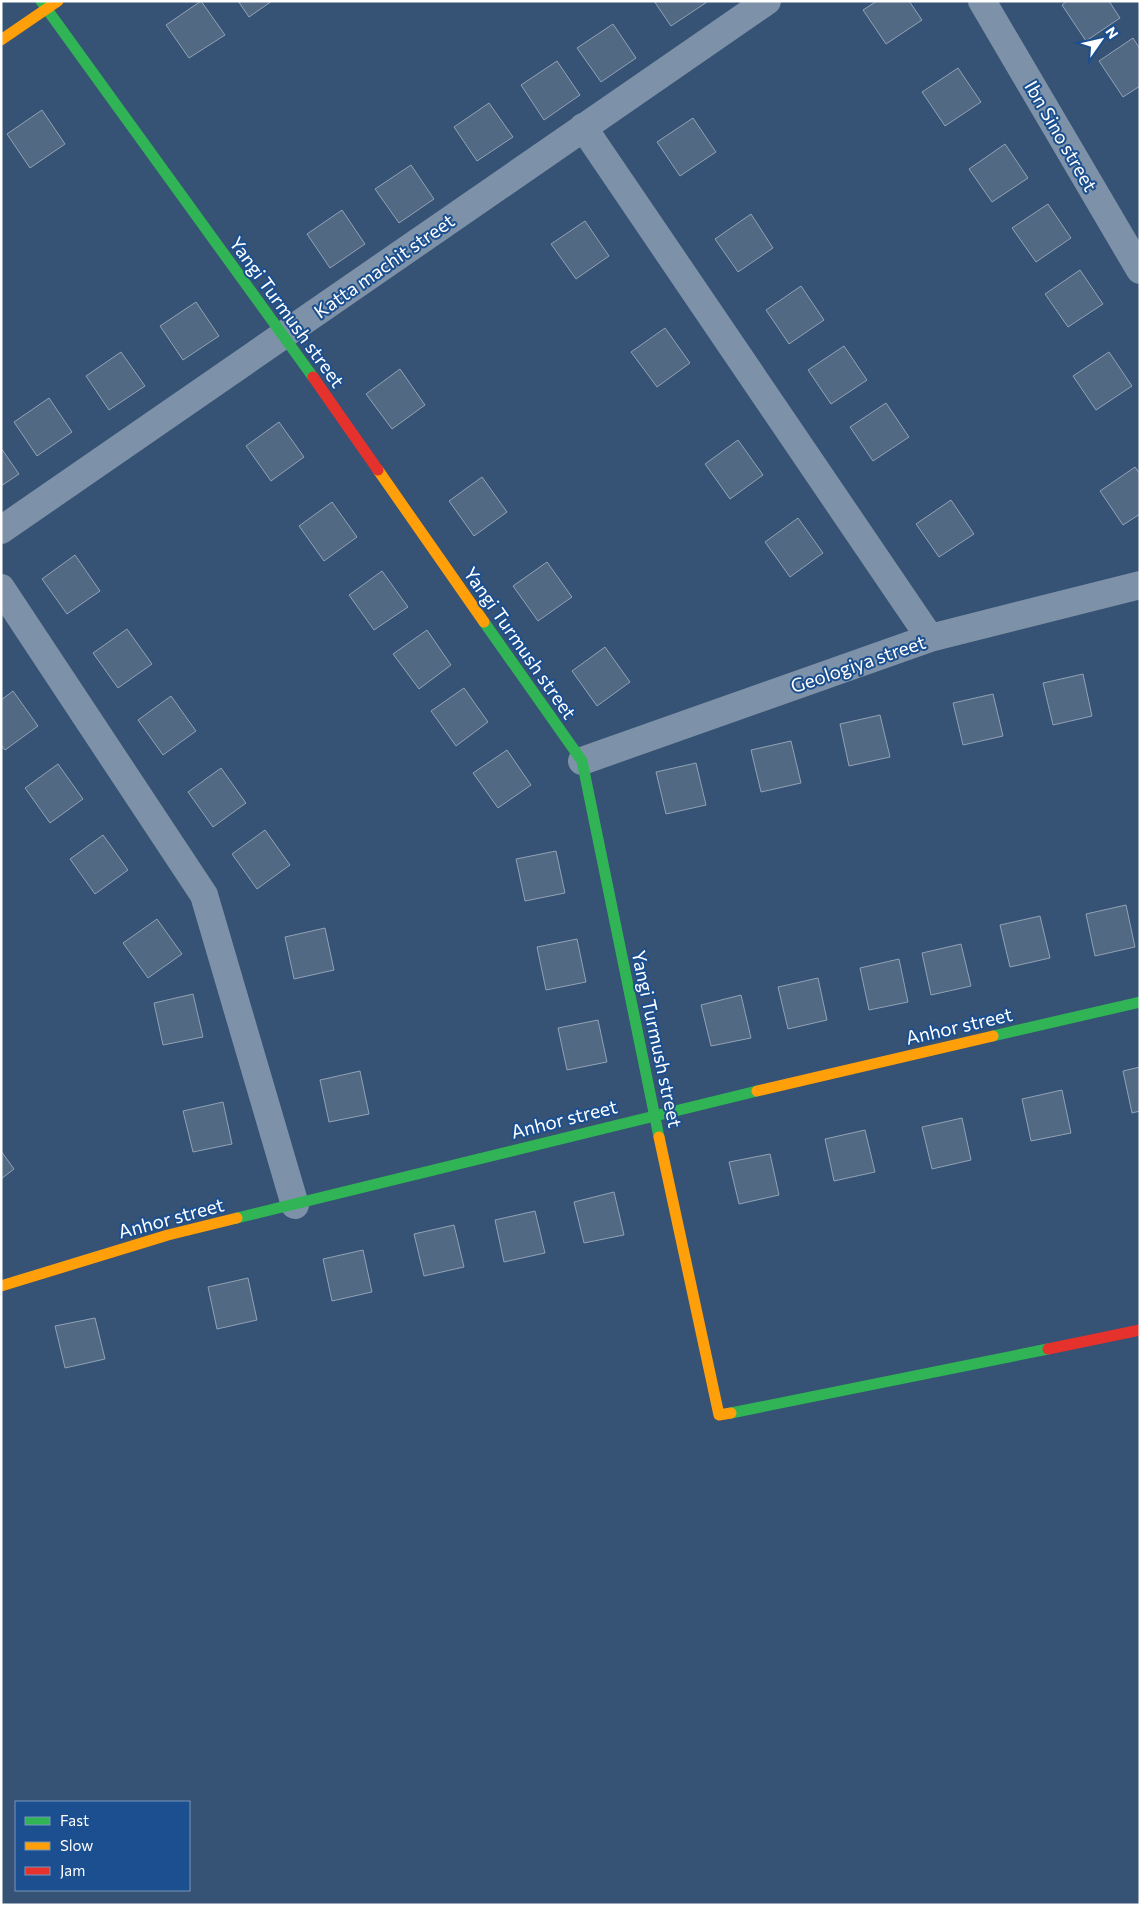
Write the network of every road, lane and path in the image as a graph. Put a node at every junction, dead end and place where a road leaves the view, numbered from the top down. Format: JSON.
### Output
{"nodes":[{"id":1,"x":58,"y":1,"type":"edge"},
{"id":2,"x":767,"y":1,"type":"edge"},
{"id":3,"x":982,"y":1,"type":"edge"},
{"id":4,"x":44,"y":5,"type":"edge"},
{"id":5,"x":1,"y":40,"type":"edge"},
{"id":6,"x":583,"y":127,"type":"junction"},
{"id":7,"x":1140,"y":270,"type":"edge"},
{"id":8,"x":284,"y":336,"type":"junction"},
{"id":9,"x":1,"y":530,"type":"edge"},
{"id":10,"x":1140,"y":585,"type":"edge"},
{"id":11,"x":1,"y":588,"type":"edge"},
{"id":12,"x":930,"y":638,"type":"junction"},
{"id":13,"x":582,"y":761,"type":"junction"},
{"id":14,"x":1140,"y":1002,"type":"edge"},
{"id":15,"x":654,"y":1115,"type":"junction"},
{"id":16,"x":295,"y":1205,"type":"junction"},
{"id":17,"x":1,"y":1286,"type":"edge"},
{"id":18,"x":1140,"y":1330,"type":"edge"}],
"edges":[{"from":1,"to":4,"type":"street"},
{"from":2,"to":6,"type":"street","name":"Katta machit street"},
{"from":3,"to":7,"type":"street","name":"Ibn Sino street"},
{"from":4,"to":5,"type":"street"},
{"from":4,"to":8,"type":"street","name":"Yangi Turmush street"},
{"from":6,"to":8,"type":"street","name":"Katta machit street"},
{"from":6,"to":12,"type":"street"},
{"from":8,"to":9,"type":"street","name":"Katta machit street"},
{"from":8,"to":13,"type":"street","name":"Yangi Turmush street"},
{"from":10,"to":12,"type":"street","name":"Geologiya street"},
{"from":11,"to":16,"type":"street"},
{"from":12,"to":13,"type":"street","name":"Geologiya street"},
{"from":13,"to":15,"type":"street","name":"Yangi Turmush street"},
{"from":14,"to":15,"type":"street","name":"Anhor street"},
{"from":15,"to":16,"type":"street","name":"Anhor street"},
{"from":15,"to":18,"type":"street","name":"Yangi Turmush street"},
{"from":16,"to":17,"type":"street","name":"Anhor street"}]}
